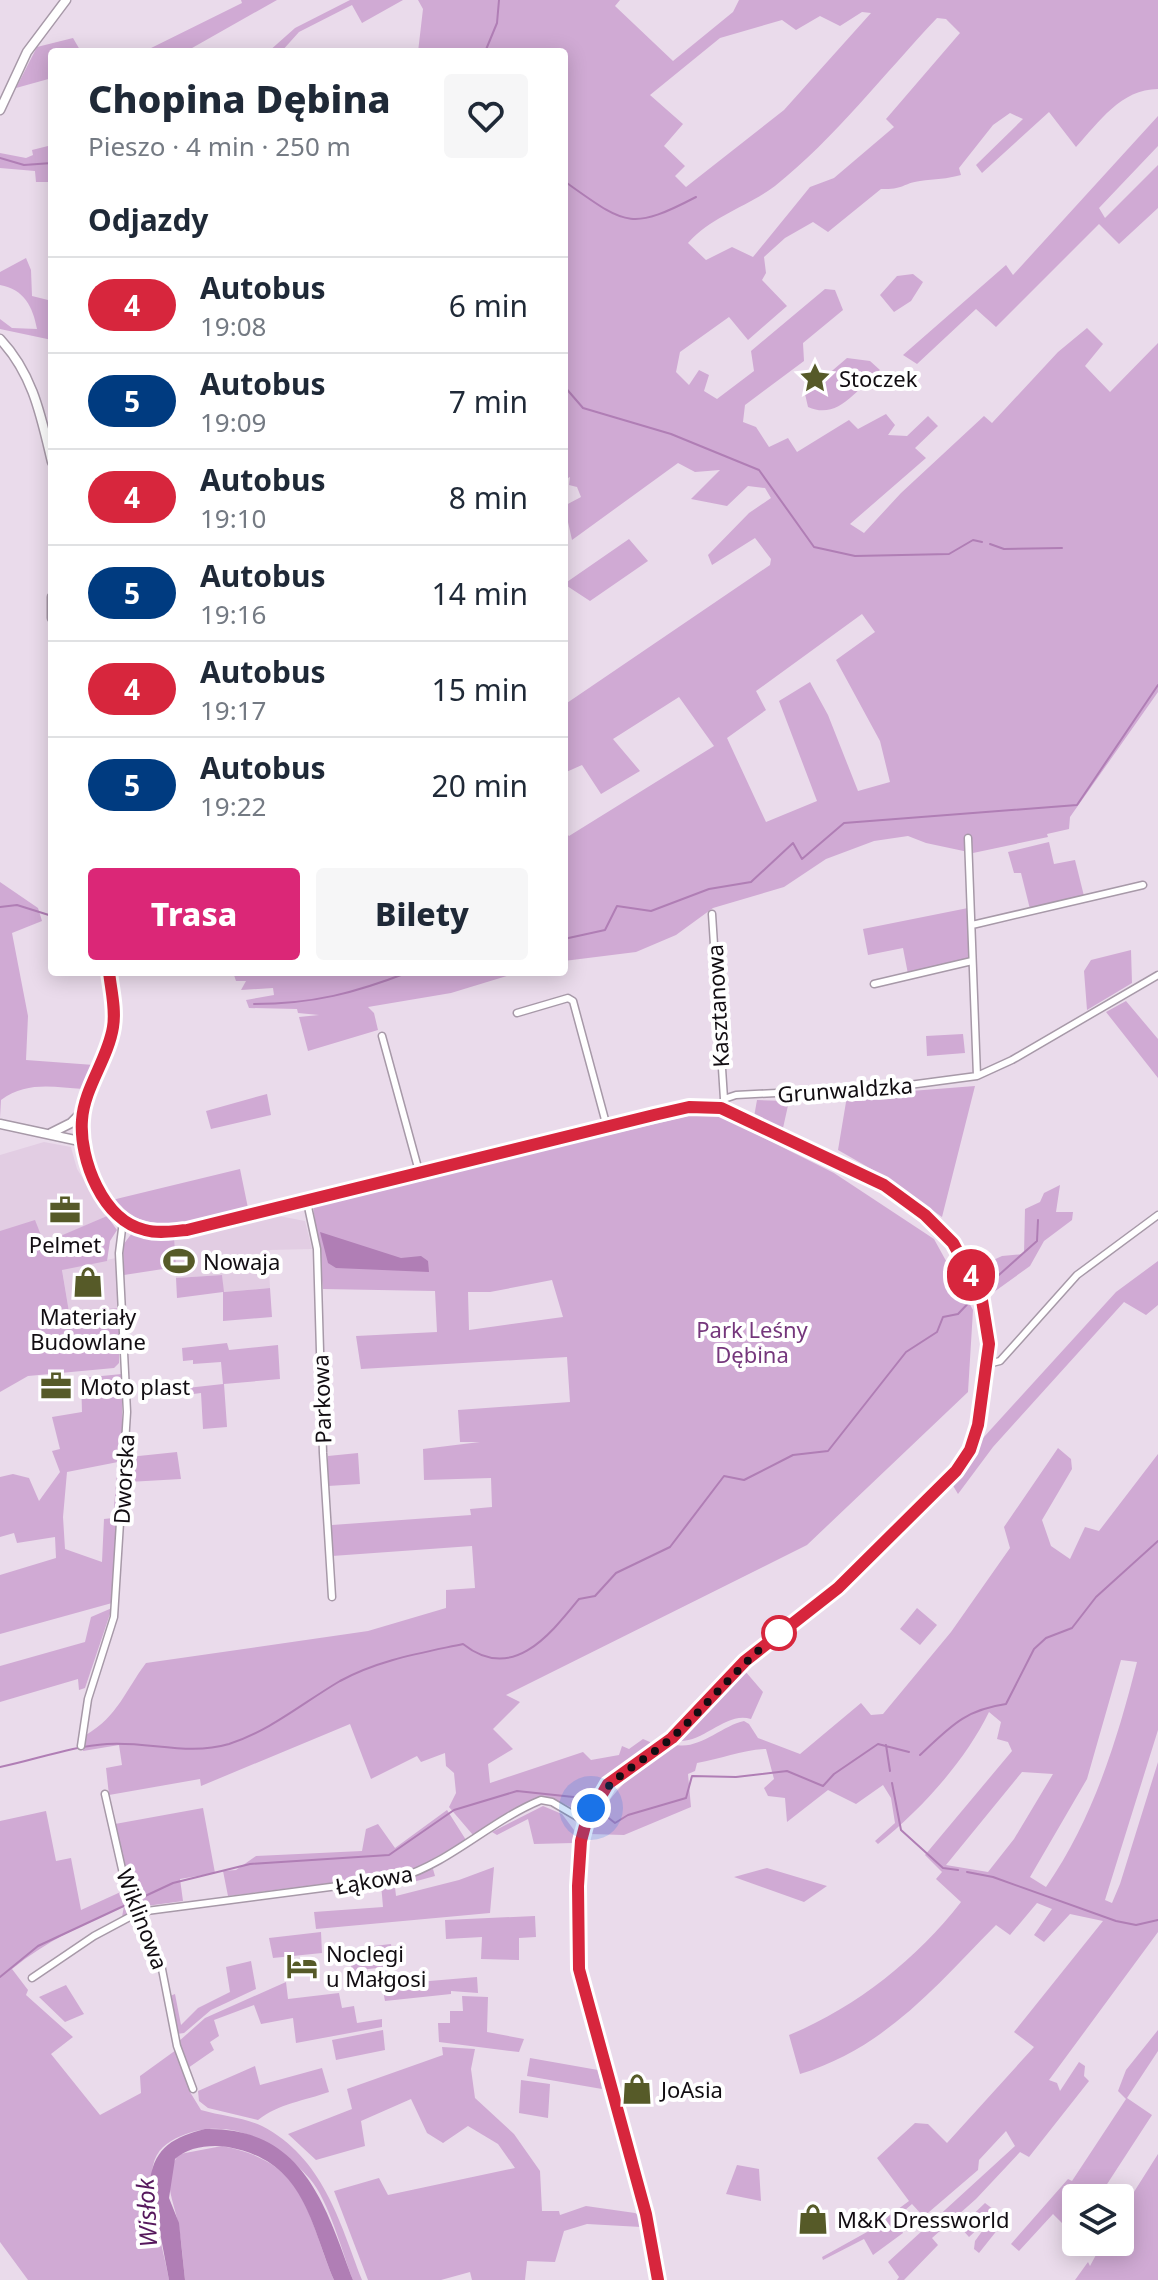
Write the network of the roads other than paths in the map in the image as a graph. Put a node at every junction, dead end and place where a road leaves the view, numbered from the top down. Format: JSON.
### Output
{"nodes":[{"id":1,"x":66,"y":0,"type":"edge"},
{"id":2,"x":0,"y":110,"type":"edge"},
{"id":3,"x":0,"y":339,"type":"edge"},
{"id":4,"x":48,"y":446,"type":"edge"},
{"id":5,"x":968,"y":838,"type":"dead end"},
{"id":6,"x":1143,"y":885,"type":"dead end"},
{"id":7,"x":712,"y":914,"type":"dead end"},
{"id":8,"x":972,"y":925,"type":"junction"},
{"id":9,"x":972,"y":961,"type":"junction"},
{"id":10,"x":1158,"y":975,"type":"edge"},
{"id":11,"x":109,"y":976,"type":"edge"},
{"id":12,"x":874,"y":984,"type":"dead end"},
{"id":13,"x":517,"y":1013,"type":"dead end"},
{"id":14,"x":382,"y":1036,"type":"dead end"},
{"id":15,"x":977,"y":1076,"type":"junction"},
{"id":16,"x":722,"y":1104,"type":"junction"},
{"id":17,"x":83,"y":1110,"type":"junction"},
{"id":18,"x":0,"y":1124,"type":"edge"},
{"id":19,"x":607,"y":1127,"type":"junction"},
{"id":20,"x":54,"y":1133,"type":"junction"},
{"id":21,"x":83,"y":1140,"type":"junction"},
{"id":22,"x":420,"y":1175,"type":"junction"},
{"id":23,"x":307,"y":1202,"type":"junction"},
{"id":24,"x":1158,"y":1215,"type":"edge"},
{"id":25,"x":123,"y":1221,"type":"junction"},
{"id":26,"x":988,"y":1365,"type":"junction"},
{"id":27,"x":332,"y":1597,"type":"dead end"},
{"id":28,"x":81,"y":1746,"type":"dead end"},
{"id":29,"x":105,"y":1794,"type":"dead end"},
{"id":30,"x":586,"y":1822,"type":"junction"},
{"id":31,"x":135,"y":1905,"type":"junction"},
{"id":32,"x":32,"y":1978,"type":"dead end"},
{"id":33,"x":193,"y":2089,"type":"dead end"},
{"id":34,"x":658,"y":2280,"type":"edge"}],
"edges":[{"from":1,"to":2,"type":"street"},
{"from":3,"to":4,"type":"street"},
{"from":5,"to":8,"type":"street"},
{"from":6,"to":8,"type":"street"},
{"from":7,"to":16,"type":"street","name":"Kasztanowa"},
{"from":8,"to":9,"type":"street"},
{"from":9,"to":12,"type":"street"},
{"from":9,"to":15,"type":"street"},
{"from":10,"to":15,"type":"street","name":"Grunwaldzka"},
{"from":11,"to":17,"type":"street"},
{"from":13,"to":19,"type":"street"},
{"from":14,"to":22,"type":"street"},
{"from":15,"to":16,"type":"street","name":"Grunwaldzka"},
{"from":16,"to":19,"type":"street"},
{"from":16,"to":26,"type":"street"},
{"from":17,"to":20,"type":"street"},
{"from":17,"to":21,"type":"street"},
{"from":18,"to":20,"type":"street"},
{"from":19,"to":22,"type":"street"},
{"from":20,"to":21,"type":"street"},
{"from":21,"to":25,"type":"street"},
{"from":22,"to":23,"type":"street"},
{"from":23,"to":25,"type":"street"},
{"from":23,"to":27,"type":"street","name":"Parkowa"},
{"from":24,"to":26,"type":"street"},
{"from":25,"to":28,"type":"street","name":"Dworska"},
{"from":26,"to":30,"type":"street"},
{"from":29,"to":31,"type":"street","name":"Wiklinowa"},
{"from":30,"to":31,"type":"street","name":"Łąkowa"},
{"from":30,"to":34,"type":"street"},
{"from":31,"to":32,"type":"street"},
{"from":31,"to":33,"type":"street","name":"Wiklinowa"}]}
